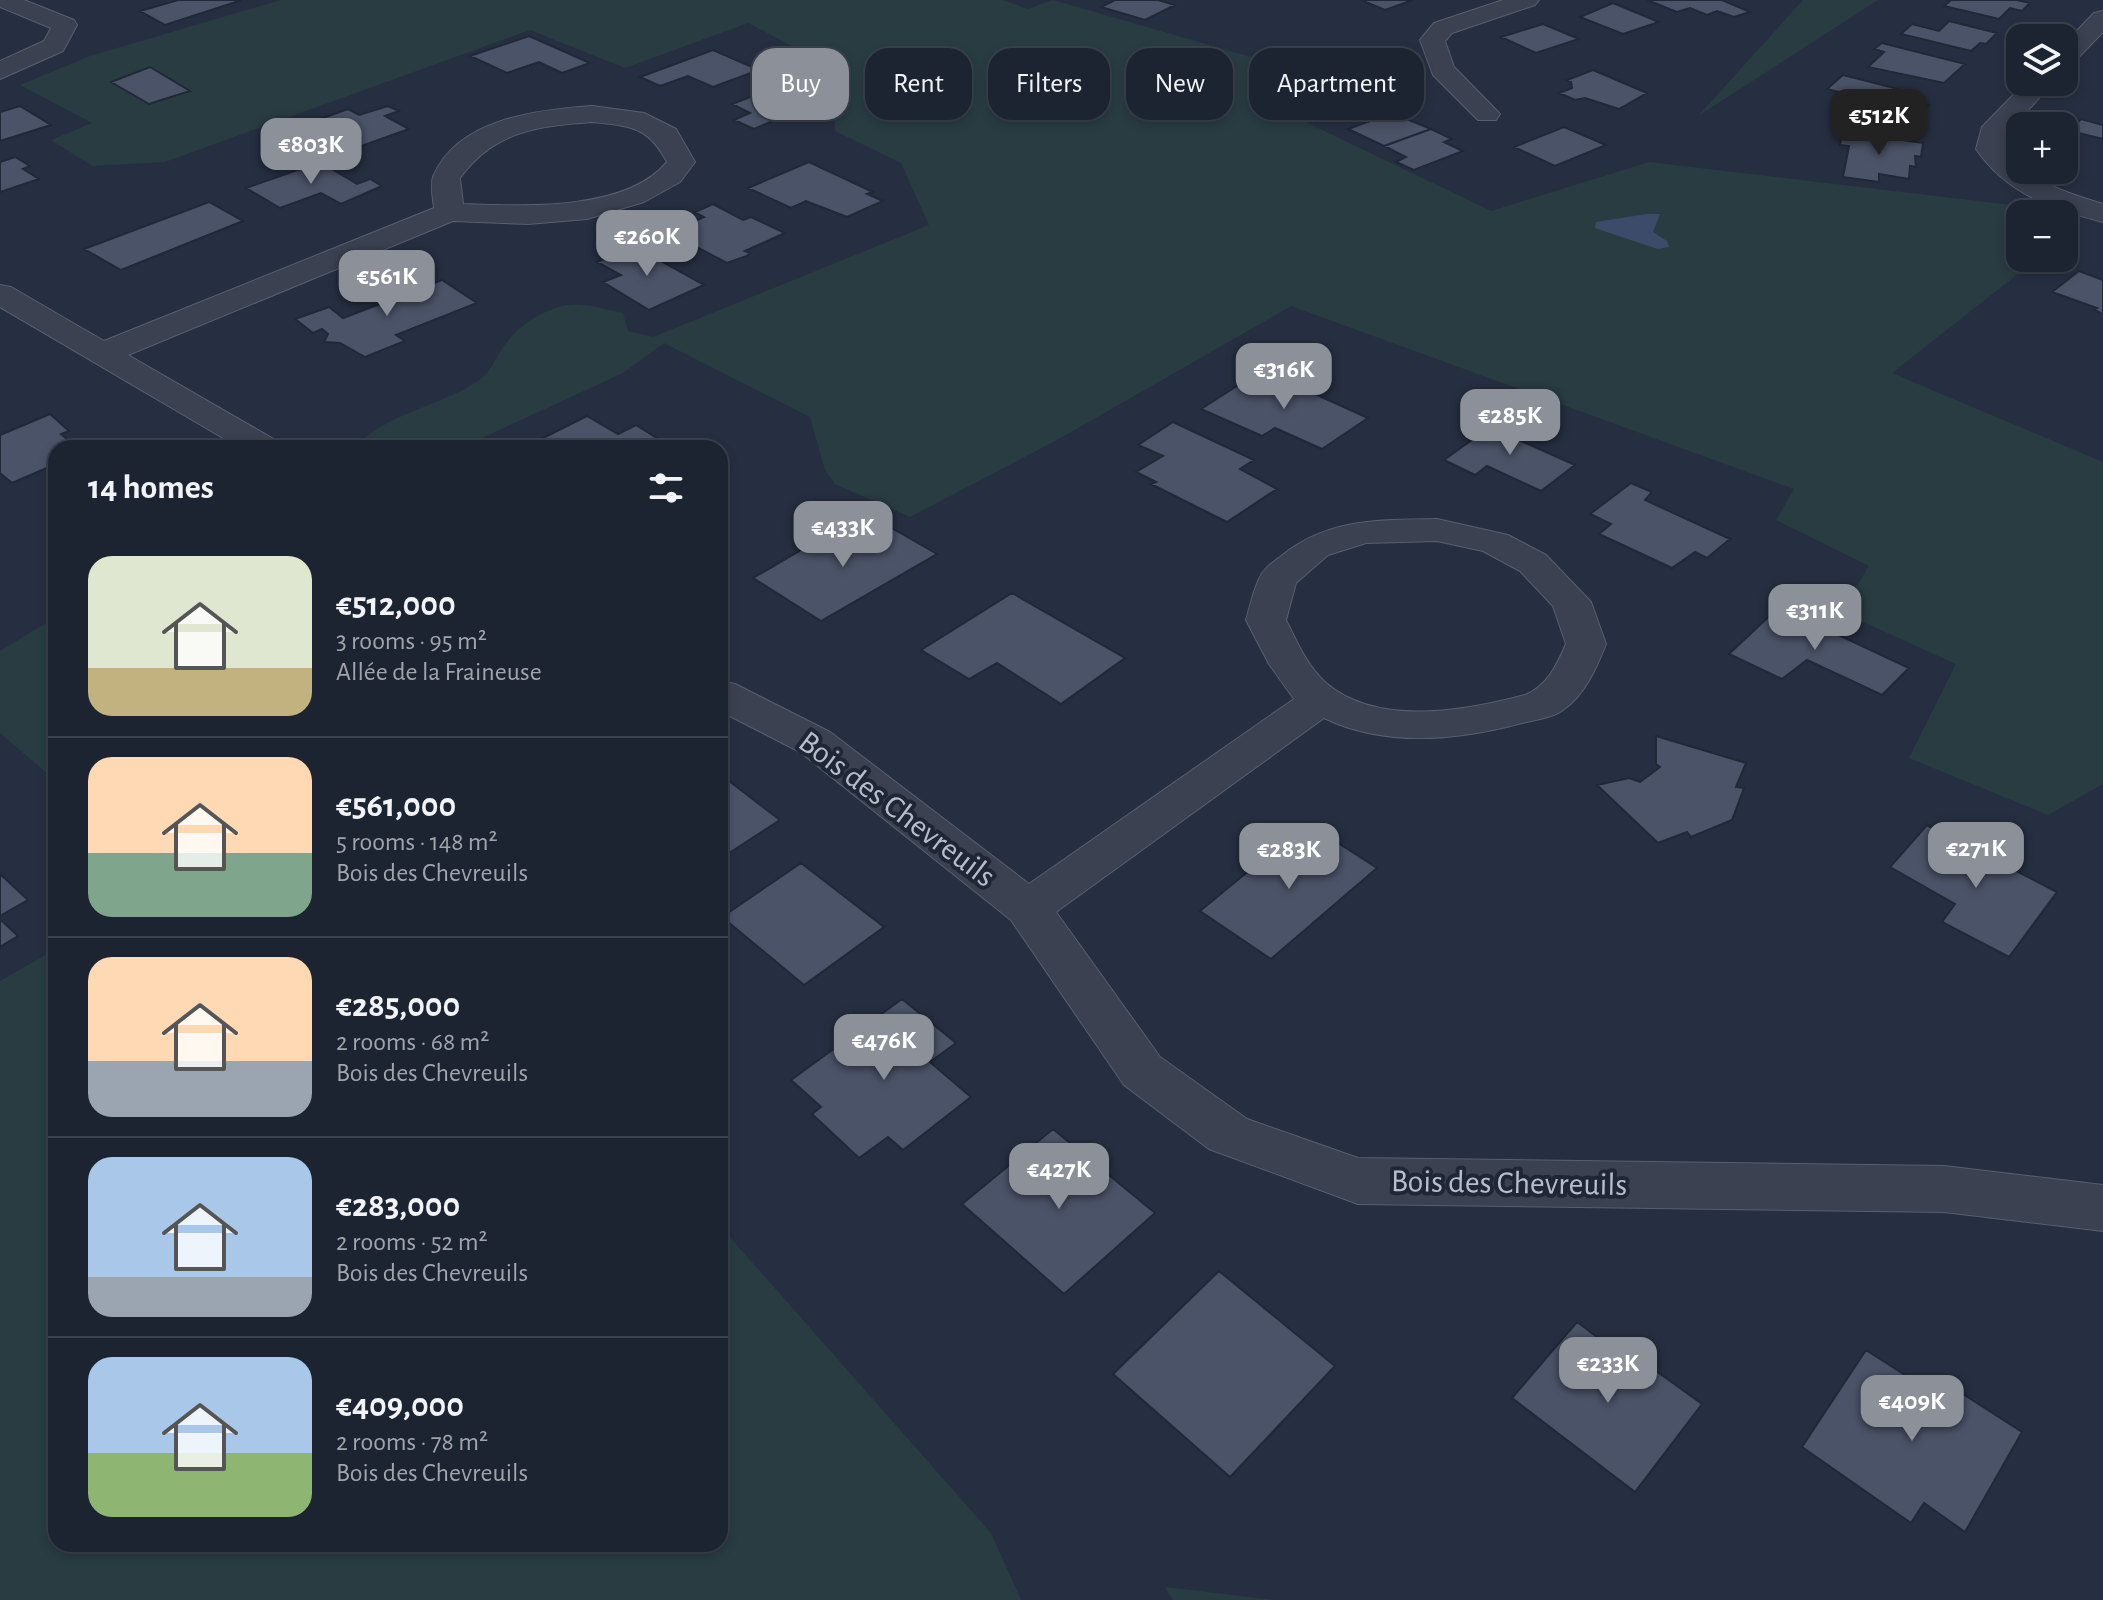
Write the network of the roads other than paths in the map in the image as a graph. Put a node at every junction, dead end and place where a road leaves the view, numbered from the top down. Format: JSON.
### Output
{"nodes":[{"id":1,"x":3,"y":0,"type":"edge"},
{"id":2,"x":1527,"y":0,"type":"edge"},
{"id":3,"x":2103,"y":18,"type":"edge"},
{"id":4,"x":2078,"y":44,"type":"edge"},
{"id":5,"x":0,"y":71,"type":"edge"},
{"id":6,"x":2028,"y":96,"type":"edge"},
{"id":7,"x":1487,"y":114,"type":"dead end"},
{"id":8,"x":449,"y":212,"type":"junction"},
{"id":9,"x":2103,"y":213,"type":"edge"},
{"id":10,"x":0,"y":294,"type":"edge"},
{"id":11,"x":103,"y":353,"type":"junction"},
{"id":12,"x":251,"y":440,"type":"edge"},
{"id":13,"x":728,"y":698,"type":"edge"},
{"id":14,"x":1321,"y":700,"type":"junction"},
{"id":15,"x":1028,"y":908,"type":"junction"},
{"id":16,"x":2103,"y":1208,"type":"edge"}],
"edges":[{"from":1,"to":5,"type":"street"},
{"from":2,"to":7,"type":"street"},
{"from":3,"to":4,"type":"street"},
{"from":6,"to":9,"type":"street"},
{"from":8,"to":8,"type":"street"},
{"from":8,"to":11,"type":"street"},
{"from":10,"to":11,"type":"street"},
{"from":11,"to":12,"type":"street"},
{"from":13,"to":15,"type":"street","name":"Bois des Chevreuils"},
{"from":14,"to":14,"type":"street"},
{"from":14,"to":15,"type":"street","name":"Bois des Chevreuils"},
{"from":15,"to":16,"type":"street","name":"Bois des Chevreuils"}]}
